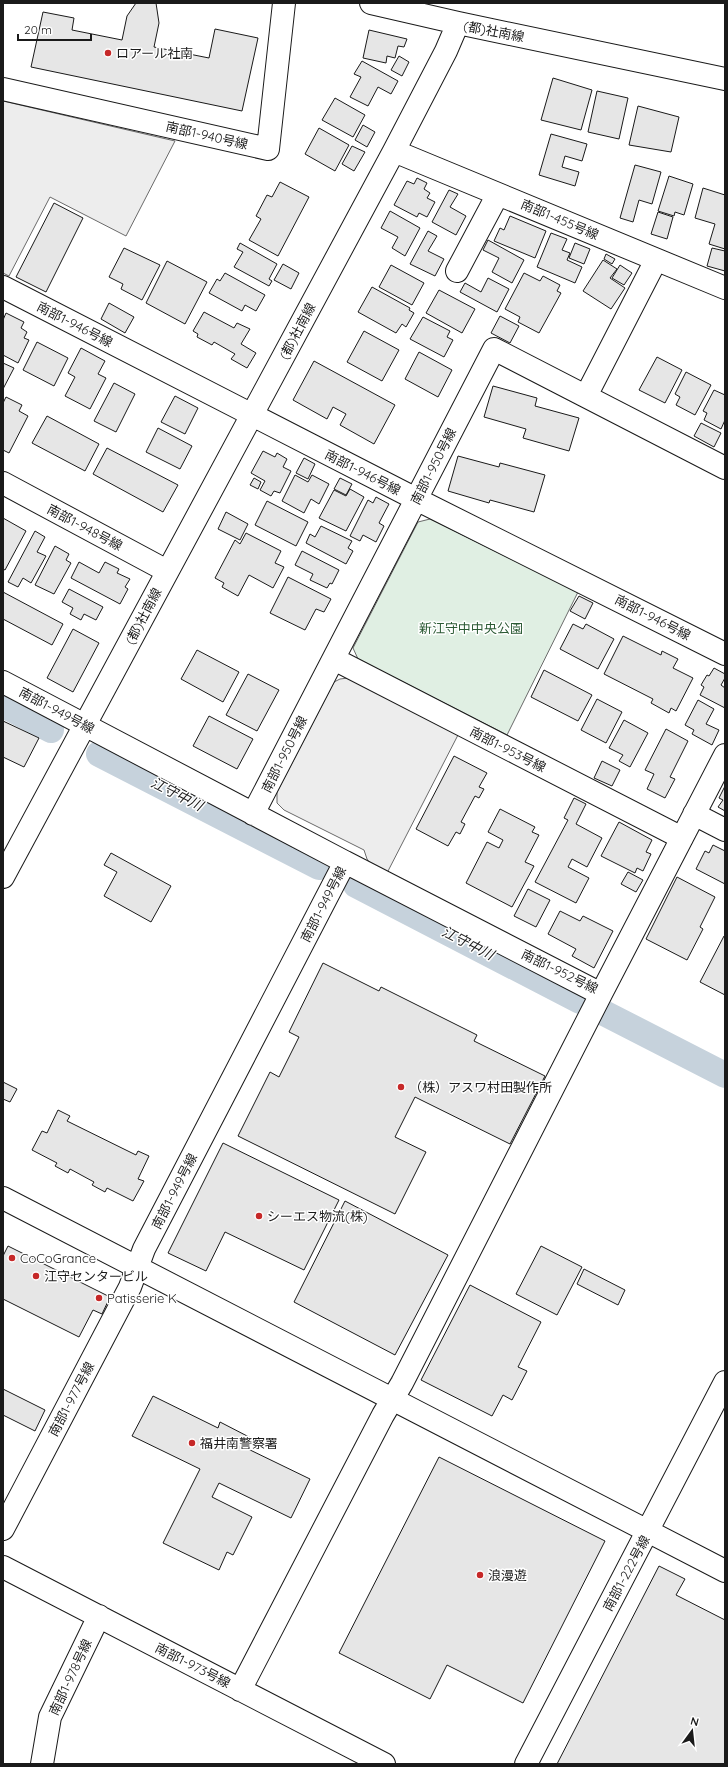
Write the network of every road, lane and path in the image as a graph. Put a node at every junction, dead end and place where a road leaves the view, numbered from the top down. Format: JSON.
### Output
{"nodes":[{"id":1,"x":284,"y":3,"type":"edge"},
{"id":2,"x":371,"y":3,"type":"edge"},
{"id":3,"x":458,"y":23,"type":"junction"},
{"id":4,"x":725,"y":79,"type":"edge"},
{"id":5,"x":3,"y":89,"type":"edge"},
{"id":6,"x":394,"y":151,"type":"junction"},
{"id":7,"x":498,"y":194,"type":"junction"},
{"id":8,"x":656,"y":260,"type":"junction"},
{"id":9,"x":457,"y":271,"type":"dead end"},
{"id":10,"x":3,"y":287,"type":"edge"},
{"id":11,"x":725,"y":288,"type":"edge"},
{"id":12,"x":586,"y":396,"type":"junction"},
{"id":13,"x":252,"y":415,"type":"junction"},
{"id":14,"x":725,"y":468,"type":"edge"},
{"id":15,"x":3,"y":483,"type":"edge"},
{"id":16,"x":416,"y":499,"type":"junction"},
{"id":17,"x":167,"y":571,"type":"junction"},
{"id":18,"x":725,"y":654,"type":"edge"},
{"id":19,"x":334,"y":659,"type":"junction"},
{"id":20,"x":3,"y":682,"type":"edge"},
{"id":21,"x":85,"y":725,"type":"junction"},
{"id":22,"x":725,"y":755,"type":"edge"},
{"id":23,"x":253,"y":814,"type":"junction"},
{"id":24,"x":694,"y":814,"type":"junction"},
{"id":25,"x":725,"y":830,"type":"edge"},
{"id":26,"x":682,"y":838,"type":"junction"},
{"id":27,"x":345,"y":862,"type":"junction"},
{"id":28,"x":3,"y":877,"type":"edge"},
{"id":29,"x":601,"y":994,"type":"junction"},
{"id":30,"x":3,"y":1198,"type":"edge"},
{"id":31,"x":137,"y":1268,"type":"junction"},
{"id":32,"x":725,"y":1382,"type":"edge"},
{"id":33,"x":393,"y":1399,"type":"junction"},
{"id":34,"x":3,"y":1529,"type":"edge"},
{"id":35,"x":649,"y":1531,"type":"junction"},
{"id":36,"x":3,"y":1567,"type":"edge"},
{"id":37,"x":725,"y":1571,"type":"edge"},
{"id":38,"x":99,"y":1616,"type":"junction"},
{"id":39,"x":240,"y":1690,"type":"junction"},
{"id":40,"x":42,"y":1764,"type":"edge"},
{"id":41,"x":384,"y":1764,"type":"edge"},
{"id":42,"x":526,"y":1764,"type":"edge"}],
"edges":[{"from":1,"to":5,"type":"street","name":"南部1-940号線"},
{"from":2,"to":3,"type":"street"},
{"from":3,"to":4,"type":"street","name":"(都)社南線"},
{"from":3,"to":6,"type":"street","name":"(都)社南線"},
{"from":6,"to":7,"type":"street","name":"南部1-455号線"},
{"from":6,"to":13,"type":"street","name":"(都)社南線"},
{"from":7,"to":8,"type":"street","name":"南部1-455号線"},
{"from":7,"to":9,"type":"street"},
{"from":8,"to":11,"type":"street","name":"南部1-455号線"},
{"from":8,"to":12,"type":"street"},
{"from":10,"to":13,"type":"street","name":"南部1-946号線"},
{"from":12,"to":14,"type":"street","name":"南部1-950号線"},
{"from":12,"to":16,"type":"street","name":"南部1-950号線"},
{"from":13,"to":16,"type":"street","name":"南部1-946号線"},
{"from":13,"to":17,"type":"street","name":"(都)社南線"},
{"from":15,"to":17,"type":"street","name":"南部1-948号線"},
{"from":16,"to":18,"type":"street","name":"南部1-946号線"},
{"from":16,"to":19,"type":"street","name":"南部1-950号線"},
{"from":17,"to":21,"type":"street","name":"(都)社南線"},
{"from":19,"to":23,"type":"street","name":"南部1-950号線"},
{"from":19,"to":26,"type":"street","name":"南部1-953号線"},
{"from":20,"to":21,"type":"street","name":"南部1-949号線"},
{"from":21,"to":23,"type":"street","name":"南部1-949号線"},
{"from":21,"to":28,"type":"street","name":"(都)社南線"},
{"from":22,"to":24,"type":"street","name":"南部1-952号線"},
{"from":23,"to":27,"type":"street","name":"南部1-949号線"},
{"from":24,"to":25,"type":"street"},
{"from":24,"to":26,"type":"street","name":"南部1-952号線"},
{"from":26,"to":29,"type":"street","name":"南部1-952号線"},
{"from":27,"to":29,"type":"street","name":"南部1-952号線"},
{"from":27,"to":31,"type":"street","name":"南部1-949号線"},
{"from":29,"to":33,"type":"street"},
{"from":30,"to":31,"type":"street"},
{"from":31,"to":33,"type":"street"},
{"from":31,"to":34,"type":"street","name":"南部1-977号線"},
{"from":32,"to":35,"type":"street","name":"南部1-222号線"},
{"from":33,"to":35,"type":"street"},
{"from":33,"to":39,"type":"street"},
{"from":35,"to":37,"type":"street"},
{"from":35,"to":42,"type":"street","name":"南部1-222号線"},
{"from":36,"to":38,"type":"street","name":"南部1-973号線"},
{"from":38,"to":39,"type":"street","name":"南部1-973号線"},
{"from":38,"to":40,"type":"street","name":"南部1-978号線"},
{"from":39,"to":41,"type":"street","name":"南部1-973号線"}]}
